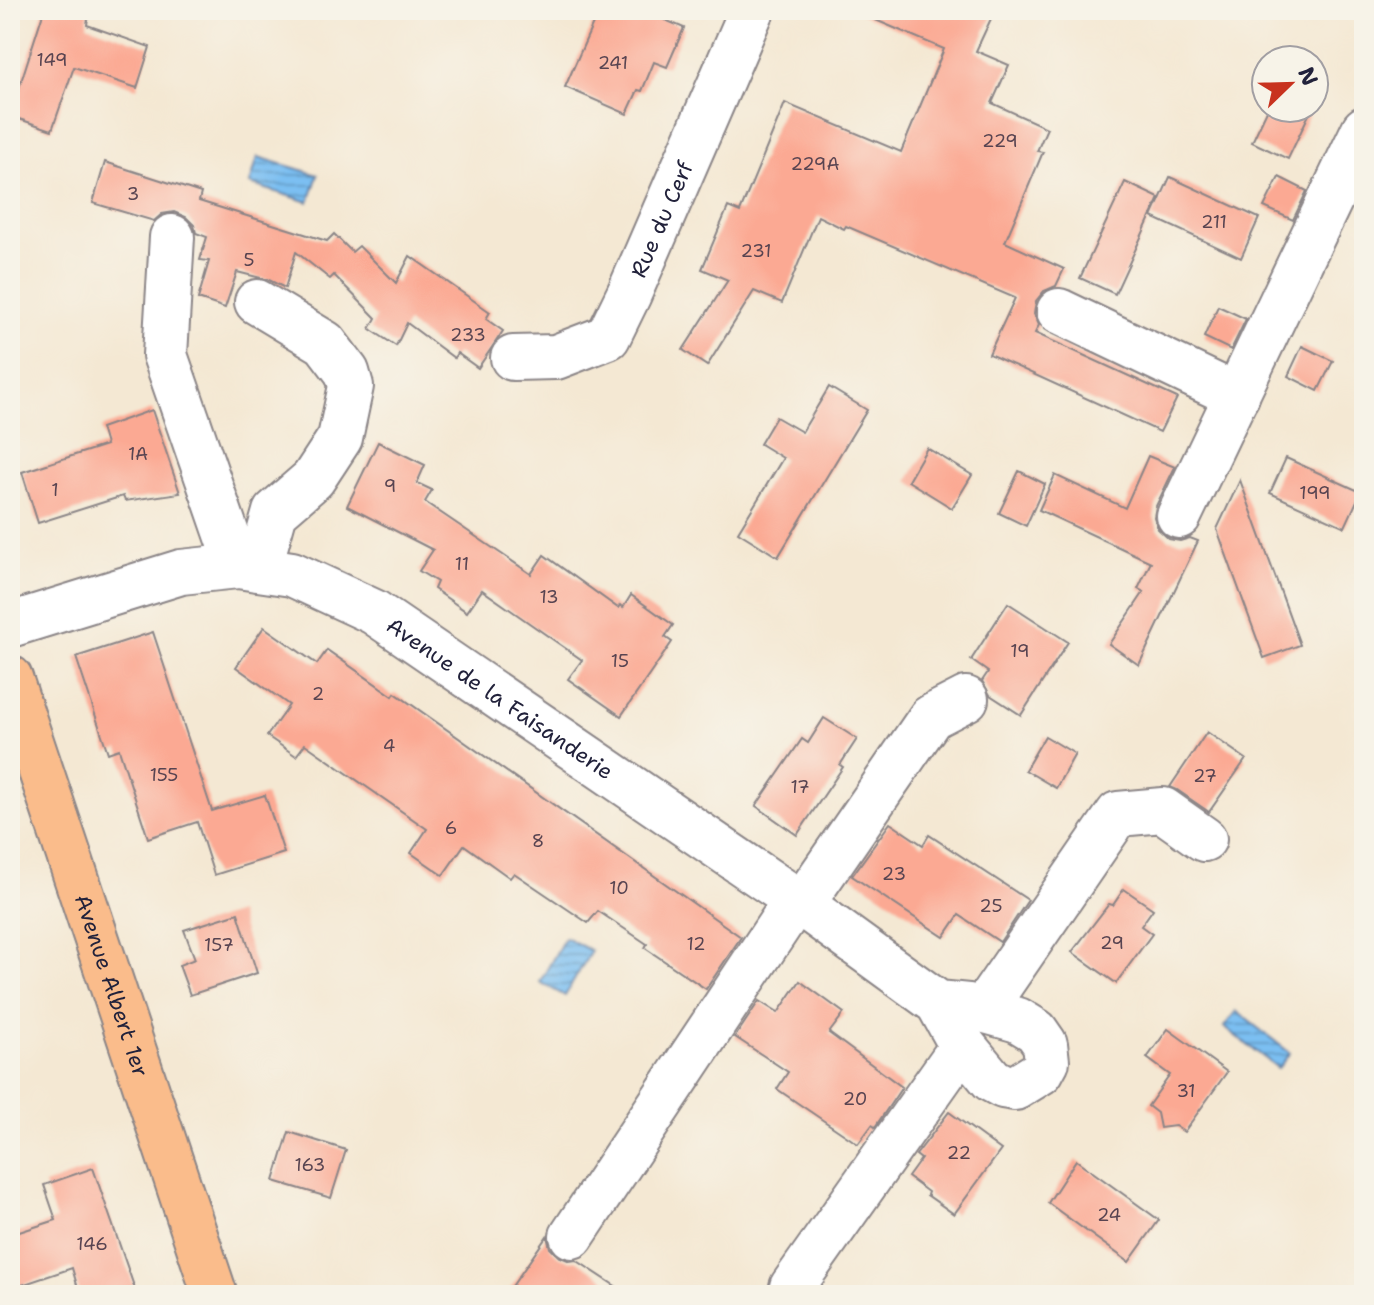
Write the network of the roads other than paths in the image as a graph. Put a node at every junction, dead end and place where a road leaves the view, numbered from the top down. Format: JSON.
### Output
{"nodes":[{"id":1,"x":752,"y":10,"type":"edge"},
{"id":2,"x":1364,"y":129,"type":"edge"},
{"id":3,"x":172,"y":237,"type":"dead end"},
{"id":4,"x":257,"y":302,"type":"dead end"},
{"id":5,"x":1059,"y":311,"type":"dead end"},
{"id":6,"x":513,"y":358,"type":"dead end"},
{"id":7,"x":1237,"y":396,"type":"junction"},
{"id":8,"x":1179,"y":516,"type":"dead end"},
{"id":9,"x":249,"y":568,"type":"junction"},
{"id":10,"x":10,"y":625,"type":"edge"},
{"id":11,"x":10,"y":678,"type":"edge"},
{"id":12,"x":966,"y":699,"type":"dead end"},
{"id":13,"x":1204,"y":839,"type":"dead end"},
{"id":14,"x":799,"y":902,"type":"junction"},
{"id":15,"x":973,"y":1028,"type":"junction"},
{"id":16,"x":572,"y":1236,"type":"dead end"},
{"id":17,"x":792,"y":1287,"type":"dead end"},
{"id":18,"x":215,"y":1295,"type":"edge"}],
"edges":[{"from":1,"to":6,"type":"street","name":"Rue du Cerf"},
{"from":2,"to":7,"type":"street"},
{"from":3,"to":9,"type":"street"},
{"from":4,"to":9,"type":"street"},
{"from":5,"to":7,"type":"street"},
{"from":7,"to":8,"type":"street"},
{"from":9,"to":10,"type":"street","name":"Avenue de la Faisanderie"},
{"from":9,"to":14,"type":"street","name":"Avenue de la Faisanderie"},
{"from":11,"to":18,"type":"main road","name":"Avenue Albert 1er"},
{"from":12,"to":14,"type":"street"},
{"from":13,"to":15,"type":"street"},
{"from":14,"to":15,"type":"street","name":"Avenue de la Faisanderie"},
{"from":14,"to":16,"type":"street"},
{"from":15,"to":17,"type":"street"}]}
